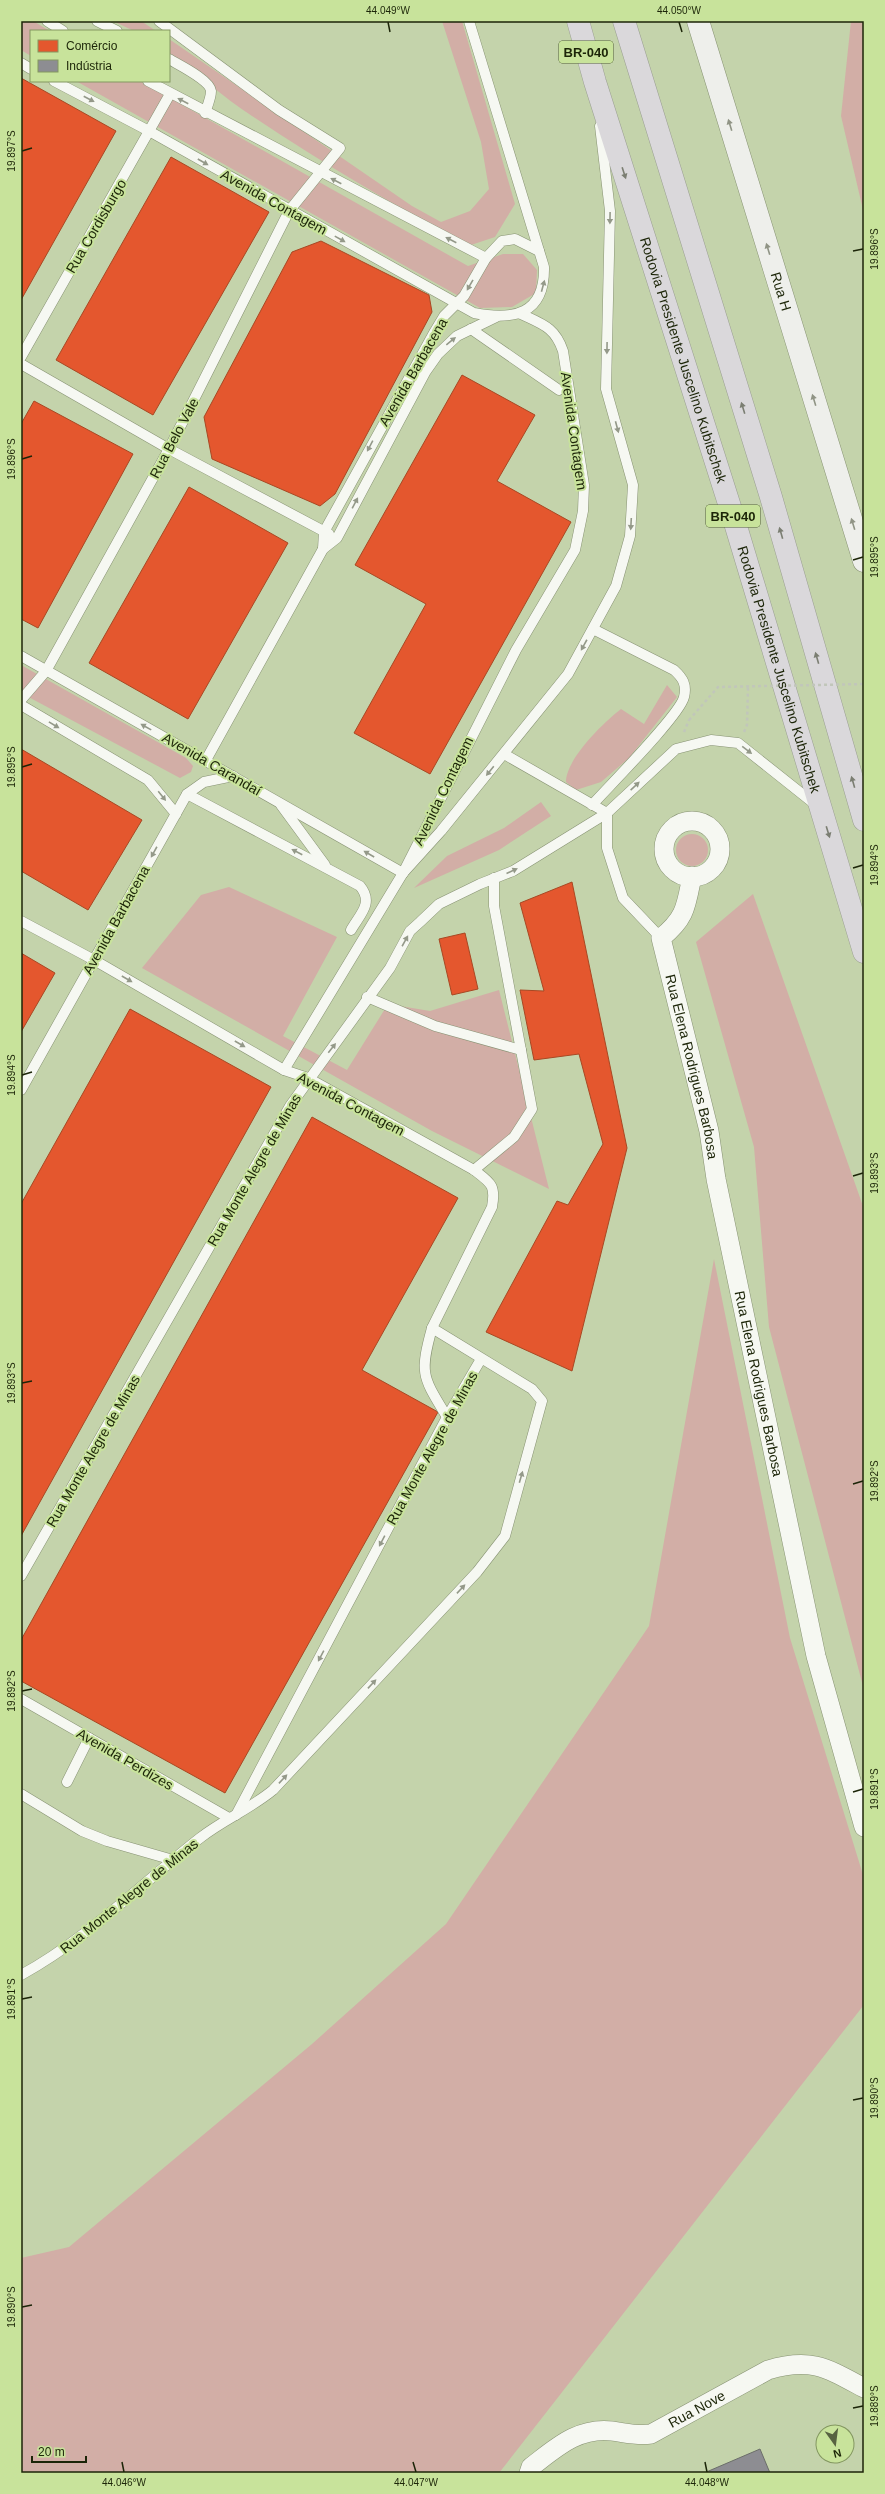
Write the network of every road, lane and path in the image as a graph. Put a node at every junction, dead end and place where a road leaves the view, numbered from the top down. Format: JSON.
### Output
{"nodes":[{"id":1,"x":47,"y":21,"type":"edge"},
{"id":2,"x":97,"y":21,"type":"edge"},
{"id":3,"x":159,"y":21,"type":"edge"},
{"id":4,"x":469,"y":21,"type":"edge"},
{"id":5,"x":578,"y":21,"type":"edge"},
{"id":6,"x":624,"y":21,"type":"edge"},
{"id":7,"x":628,"y":21,"type":"edge"},
{"id":8,"x":698,"y":21,"type":"edge"},
{"id":9,"x":62,"y":30,"type":"edge"},
{"id":10,"x":115,"y":30,"type":"edge"},
{"id":11,"x":634,"y":52,"type":"junction"},
{"id":12,"x":170,"y":60,"type":"edge"},
{"id":13,"x":21,"y":64,"type":"edge"},
{"id":14,"x":30,"y":68,"type":"edge"},
{"id":15,"x":56,"y":82,"type":"edge"},
{"id":16,"x":150,"y":82,"type":"edge"},
{"id":17,"x":595,"y":82,"type":"junction"},
{"id":18,"x":170,"y":94,"type":"junction"},
{"id":19,"x":205,"y":113,"type":"junction"},
{"id":20,"x":149,"y":131,"type":"junction"},
{"id":21,"x":319,"y":173,"type":"junction"},
{"id":22,"x":289,"y":211,"type":"junction"},
{"id":23,"x":539,"y":251,"type":"junction"},
{"id":24,"x":486,"y":258,"type":"junction"},
{"id":25,"x":457,"y":303,"type":"junction"},
{"id":26,"x":520,"y":314,"type":"junction"},
{"id":27,"x":496,"y":317,"type":"junction"},
{"id":28,"x":472,"y":329,"type":"junction"},
{"id":29,"x":21,"y":357,"type":"edge"},
{"id":30,"x":21,"y":364,"type":"edge"},
{"id":31,"x":426,"y":370,"type":"joint"},
{"id":32,"x":559,"y":390,"type":"dead end"},
{"id":33,"x":169,"y":449,"type":"junction"},
{"id":34,"x":324,"y":532,"type":"junction"},
{"id":35,"x":337,"y":538,"type":"junction"},
{"id":36,"x":324,"y":549,"type":"junction"},
{"id":37,"x":864,"y":561,"type":"edge"},
{"id":38,"x":593,"y":629,"type":"junction"},
{"id":39,"x":21,"y":656,"type":"edge"},
{"id":40,"x":46,"y":671,"type":"junction"},
{"id":41,"x":864,"y":684,"type":"edge"},
{"id":42,"x":748,"y":686,"type":"junction"},
{"id":43,"x":21,"y":700,"type":"edge"},
{"id":44,"x":21,"y":705,"type":"edge"},
{"id":45,"x":689,"y":720,"type":"dead end"},
{"id":46,"x":747,"y":725,"type":"dead end"},
{"id":47,"x":504,"y":754,"type":"junction"},
{"id":48,"x":206,"y":760,"type":"junction"},
{"id":49,"x":233,"y":776,"type":"junction"},
{"id":50,"x":187,"y":794,"type":"junction"},
{"id":51,"x":280,"y":803,"type":"junction"},
{"id":52,"x":592,"y":805,"type":"junction"},
{"id":53,"x":821,"y":809,"type":"junction"},
{"id":54,"x":607,"y":813,"type":"junction"},
{"id":55,"x":176,"y":814,"type":"junction"},
{"id":56,"x":864,"y":820,"type":"edge"},
{"id":57,"x":327,"y":868,"type":"junction"},
{"id":58,"x":403,"y":873,"type":"junction"},
{"id":59,"x":692,"y":876,"type":"dead end"},
{"id":60,"x":494,"y":878,"type":"junction"},
{"id":61,"x":21,"y":921,"type":"edge"},
{"id":62,"x":351,"y":930,"type":"dead end"},
{"id":63,"x":662,"y":938,"type":"junction"},
{"id":64,"x":864,"y":952,"type":"edge"},
{"id":65,"x":94,"y":960,"type":"junction"},
{"id":66,"x":367,"y":997,"type":"junction"},
{"id":67,"x":521,"y":1050,"type":"junction"},
{"id":68,"x":284,"y":1070,"type":"junction"},
{"id":69,"x":308,"y":1078,"type":"junction"},
{"id":70,"x":21,"y":1090,"type":"edge"},
{"id":71,"x":474,"y":1170,"type":"junction"},
{"id":72,"x":432,"y":1328,"type":"junction"},
{"id":73,"x":481,"y":1359,"type":"junction"},
{"id":74,"x":447,"y":1418,"type":"junction"},
{"id":75,"x":21,"y":1576,"type":"edge"},
{"id":76,"x":21,"y":1699,"type":"edge"},
{"id":77,"x":89,"y":1738,"type":"junction"},
{"id":78,"x":67,"y":1782,"type":"dead end"},
{"id":79,"x":21,"y":1794,"type":"edge"},
{"id":80,"x":233,"y":1817,"type":"junction"},
{"id":81,"x":864,"y":1827,"type":"edge"},
{"id":82,"x":173,"y":1860,"type":"junction"},
{"id":83,"x":21,"y":1974,"type":"edge"},
{"id":84,"x":864,"y":2388,"type":"edge"},
{"id":85,"x":530,"y":2470,"type":"edge"}],
"edges":[{"from":1,"to":9,"type":"lane"},
{"from":2,"to":10,"type":"lane"},
{"from":3,"to":21,"type":"lane","name":"Rua Belo Vale"},
{"from":4,"to":23,"type":"lane"},
{"from":5,"to":17,"type":"highway","name":"Rodovia Presidente Juscelino Kubitschek","number":"BR-040"},
{"from":6,"to":11,"type":"highway","number":"BR-040"},
{"from":7,"to":11,"type":"highway"},
{"from":37,"to":8,"type":"main road","name":"Rua H","one_way":true},
{"from":56,"to":11,"type":"highway","number":"BR-040","one_way":true},
{"from":12,"to":19,"type":"lane"},
{"from":13,"to":14,"type":"lane"},
{"from":15,"to":20,"type":"lane","name":"Avenida Contagem","one_way":true},
{"from":16,"to":18,"type":"lane"},
{"from":17,"to":38,"type":"lane","one_way":true},
{"from":17,"to":53,"type":"highway","name":"Rodovia Presidente Juscelino Kubitschek","number":"BR-040","one_way":true},
{"from":19,"to":18,"type":"lane","one_way":true},
{"from":18,"to":20,"type":"lane","name":"Rua Cordisburgo"},
{"from":19,"to":21,"type":"lane"},
{"from":20,"to":22,"type":"lane","name":"Avenida Contagem","one_way":true},
{"from":20,"to":29,"type":"lane","name":"Rua Cordisburgo"},
{"from":21,"to":22,"type":"lane","name":"Rua Belo Vale"},
{"from":24,"to":21,"type":"lane","one_way":true},
{"from":22,"to":25,"type":"lane","name":"Avenida Contagem","one_way":true},
{"from":22,"to":33,"type":"lane","name":"Rua Belo Vale"},
{"from":23,"to":24,"type":"lane","name":"Avenida Barbacena"},
{"from":26,"to":23,"type":"lane","one_way":true},
{"from":24,"to":25,"type":"lane","name":"Avenida Barbacena","one_way":true},
{"from":25,"to":27,"type":"lane","name":"Avenida Contagem"},
{"from":25,"to":34,"type":"lane","name":"Avenida Barbacena","one_way":true},
{"from":26,"to":27,"type":"lane","name":"Avenida Contagem"},
{"from":26,"to":58,"type":"lane","name":"Avenida Contagem"},
{"from":27,"to":28,"type":"lane","name":"Avenida Contagem"},
{"from":31,"to":28,"type":"lane","name":"Avenida Contagem","one_way":true},
{"from":28,"to":32,"type":"lane","name":"Avenida Contagem"},
{"from":30,"to":33,"type":"lane"},
{"from":35,"to":31,"type":"lane","name":"Avenida Barbacena","one_way":true},
{"from":33,"to":34,"type":"lane"},
{"from":33,"to":40,"type":"lane","name":"Rua Belo Vale"},
{"from":34,"to":35,"type":"lane"},
{"from":34,"to":36,"type":"lane","name":"Avenida Barbacena"},
{"from":35,"to":36,"type":"lane","name":"Avenida Barbacena"},
{"from":36,"to":48,"type":"lane","name":"Avenida Barbacena"},
{"from":38,"to":47,"type":"lane","one_way":true},
{"from":38,"to":52,"type":"lane"},
{"from":39,"to":40,"type":"lane","name":"Avenida Carandaí"},
{"from":40,"to":43,"type":"lane","name":"Rua Belo Vale"},
{"from":48,"to":40,"type":"lane","name":"Avenida Carandaí","one_way":true},
{"from":41,"to":42,"type":"path","bridge":true},
{"from":42,"to":45,"type":"path","bridge":true},
{"from":42,"to":46,"type":"path"},
{"from":44,"to":55,"type":"lane","one_way":true},
{"from":47,"to":52,"type":"lane"},
{"from":47,"to":58,"type":"lane","one_way":true},
{"from":48,"to":49,"type":"lane","name":"Avenida Carandaí"},
{"from":49,"to":50,"type":"lane","name":"Avenida Barbacena"},
{"from":49,"to":51,"type":"lane","name":"Avenida Carandaí"},
{"from":50,"to":55,"type":"lane","name":"Avenida Barbacena"},
{"from":57,"to":50,"type":"lane","one_way":true},
{"from":51,"to":57,"type":"lane"},
{"from":58,"to":51,"type":"lane","name":"Avenida Carandaí","one_way":true},
{"from":52,"to":54,"type":"lane"},
{"from":54,"to":53,"type":"lane","one_way":true},
{"from":53,"to":64,"type":"highway","name":"Rodovia Presidente Juscelino Kubitschek","number":"BR-040","one_way":true},
{"from":60,"to":54,"type":"lane","name":"Rua Monte Alegre de Minas","one_way":true},
{"from":54,"to":63,"type":"lane","name":"Rua Elena Rodrigues Barbosa"},
{"from":55,"to":65,"type":"lane","name":"Avenida Barbacena","one_way":true},
{"from":57,"to":62,"type":"lane"},
{"from":58,"to":68,"type":"lane","name":"Avenida Contagem"},
{"from":59,"to":63,"type":"street"},
{"from":66,"to":60,"type":"lane","name":"Rua Monte Alegre de Minas","one_way":true},
{"from":60,"to":67,"type":"lane"},
{"from":61,"to":65,"type":"lane"},
{"from":63,"to":81,"type":"street","name":"Rua Elena Rodrigues Barbosa"},
{"from":65,"to":68,"type":"lane","one_way":true},
{"from":65,"to":70,"type":"lane","name":"Avenida Barbacena"},
{"from":66,"to":67,"type":"lane"},
{"from":69,"to":66,"type":"lane","name":"Rua Monte Alegre de Minas","one_way":true},
{"from":67,"to":71,"type":"lane"},
{"from":68,"to":69,"type":"lane","name":"Avenida Contagem"},
{"from":69,"to":71,"type":"lane","name":"Avenida Contagem"},
{"from":69,"to":75,"type":"lane","name":"Rua Monte Alegre de Minas"},
{"from":71,"to":72,"type":"lane","name":"Avenida Contagem"},
{"from":72,"to":73,"type":"lane"},
{"from":72,"to":74,"type":"lane","name":"Avenida Contagem"},
{"from":73,"to":74,"type":"lane","name":"Rua Monte Alegre de Minas"},
{"from":80,"to":73,"type":"lane","name":"Rua Monte Alegre de Minas","one_way":true},
{"from":74,"to":80,"type":"lane","name":"Rua Monte Alegre de Minas","one_way":true},
{"from":76,"to":77,"type":"lane","name":"Avenida Perdizes"},
{"from":77,"to":78,"type":"lane"},
{"from":77,"to":80,"type":"lane","name":"Avenida Perdizes"},
{"from":79,"to":82,"type":"lane"},
{"from":80,"to":82,"type":"lane","name":"Rua Monte Alegre de Minas"},
{"from":82,"to":83,"type":"lane","name":"Rua Monte Alegre de Minas"},
{"from":84,"to":85,"type":"street","name":"Rua Nove"}]}
